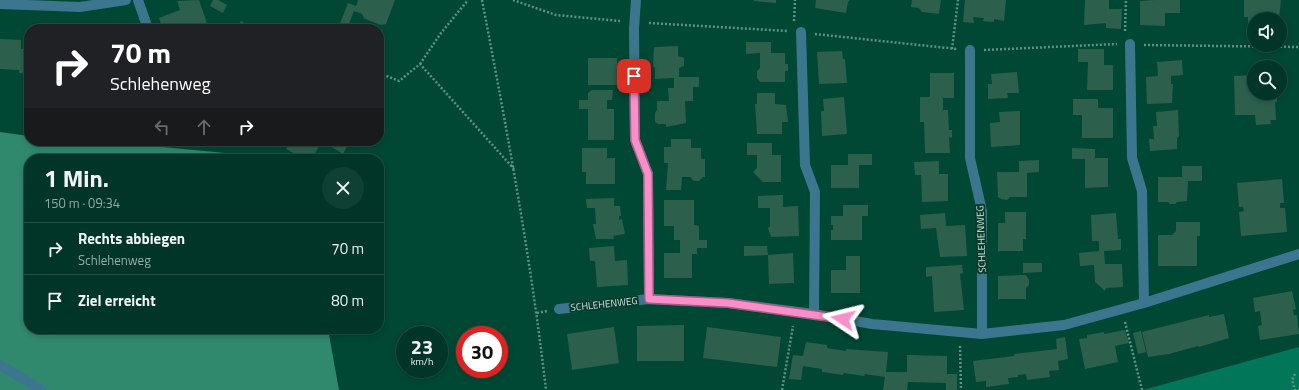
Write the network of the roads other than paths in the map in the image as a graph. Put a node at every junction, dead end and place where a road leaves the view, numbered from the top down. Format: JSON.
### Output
{"nodes":[{"id":1,"x":126,"y":0,"type":"edge"},
{"id":2,"x":138,"y":0,"type":"edge"},
{"id":3,"x":636,"y":0,"type":"edge"},
{"id":4,"x":0,"y":4,"type":"edge"},
{"id":5,"x":146,"y":24,"type":"edge"},
{"id":6,"x":797,"y":32,"type":"road end"},
{"id":7,"x":1127,"y":44,"type":"road end"},
{"id":8,"x":970,"y":50,"type":"road end"},
{"id":9,"x":1299,"y":254,"type":"edge"},
{"id":10,"x":649,"y":299,"type":"junction"},
{"id":11,"x":1144,"y":303,"type":"junction"},
{"id":12,"x":559,"y":309,"type":"dead end"},
{"id":13,"x":814,"y":314,"type":"junction"},
{"id":14,"x":982,"y":334,"type":"junction"},
{"id":15,"x":0,"y":365,"type":"edge"},
{"id":16,"x":42,"y":390,"type":"edge"}],
"edges":[{"from":1,"to":4,"type":"street"},
{"from":2,"to":5,"type":"street"},
{"from":3,"to":10,"type":"street","name":"SCHLEHENWEG"},
{"from":6,"to":13,"type":"street"},
{"from":7,"to":11,"type":"street"},
{"from":8,"to":14,"type":"street","name":"SCHLEHENWEG"},
{"from":9,"to":11,"type":"street","name":"SCHLEHENWEG"},
{"from":10,"to":12,"type":"street","name":"SCHLEHENWEG"},
{"from":10,"to":13,"type":"street","name":"SCHLEHENWEG"},
{"from":11,"to":14,"type":"street","name":"SCHLEHENWEG"},
{"from":13,"to":14,"type":"street","name":"SCHLEHENWEG"},
{"from":15,"to":16,"type":"street"}]}
